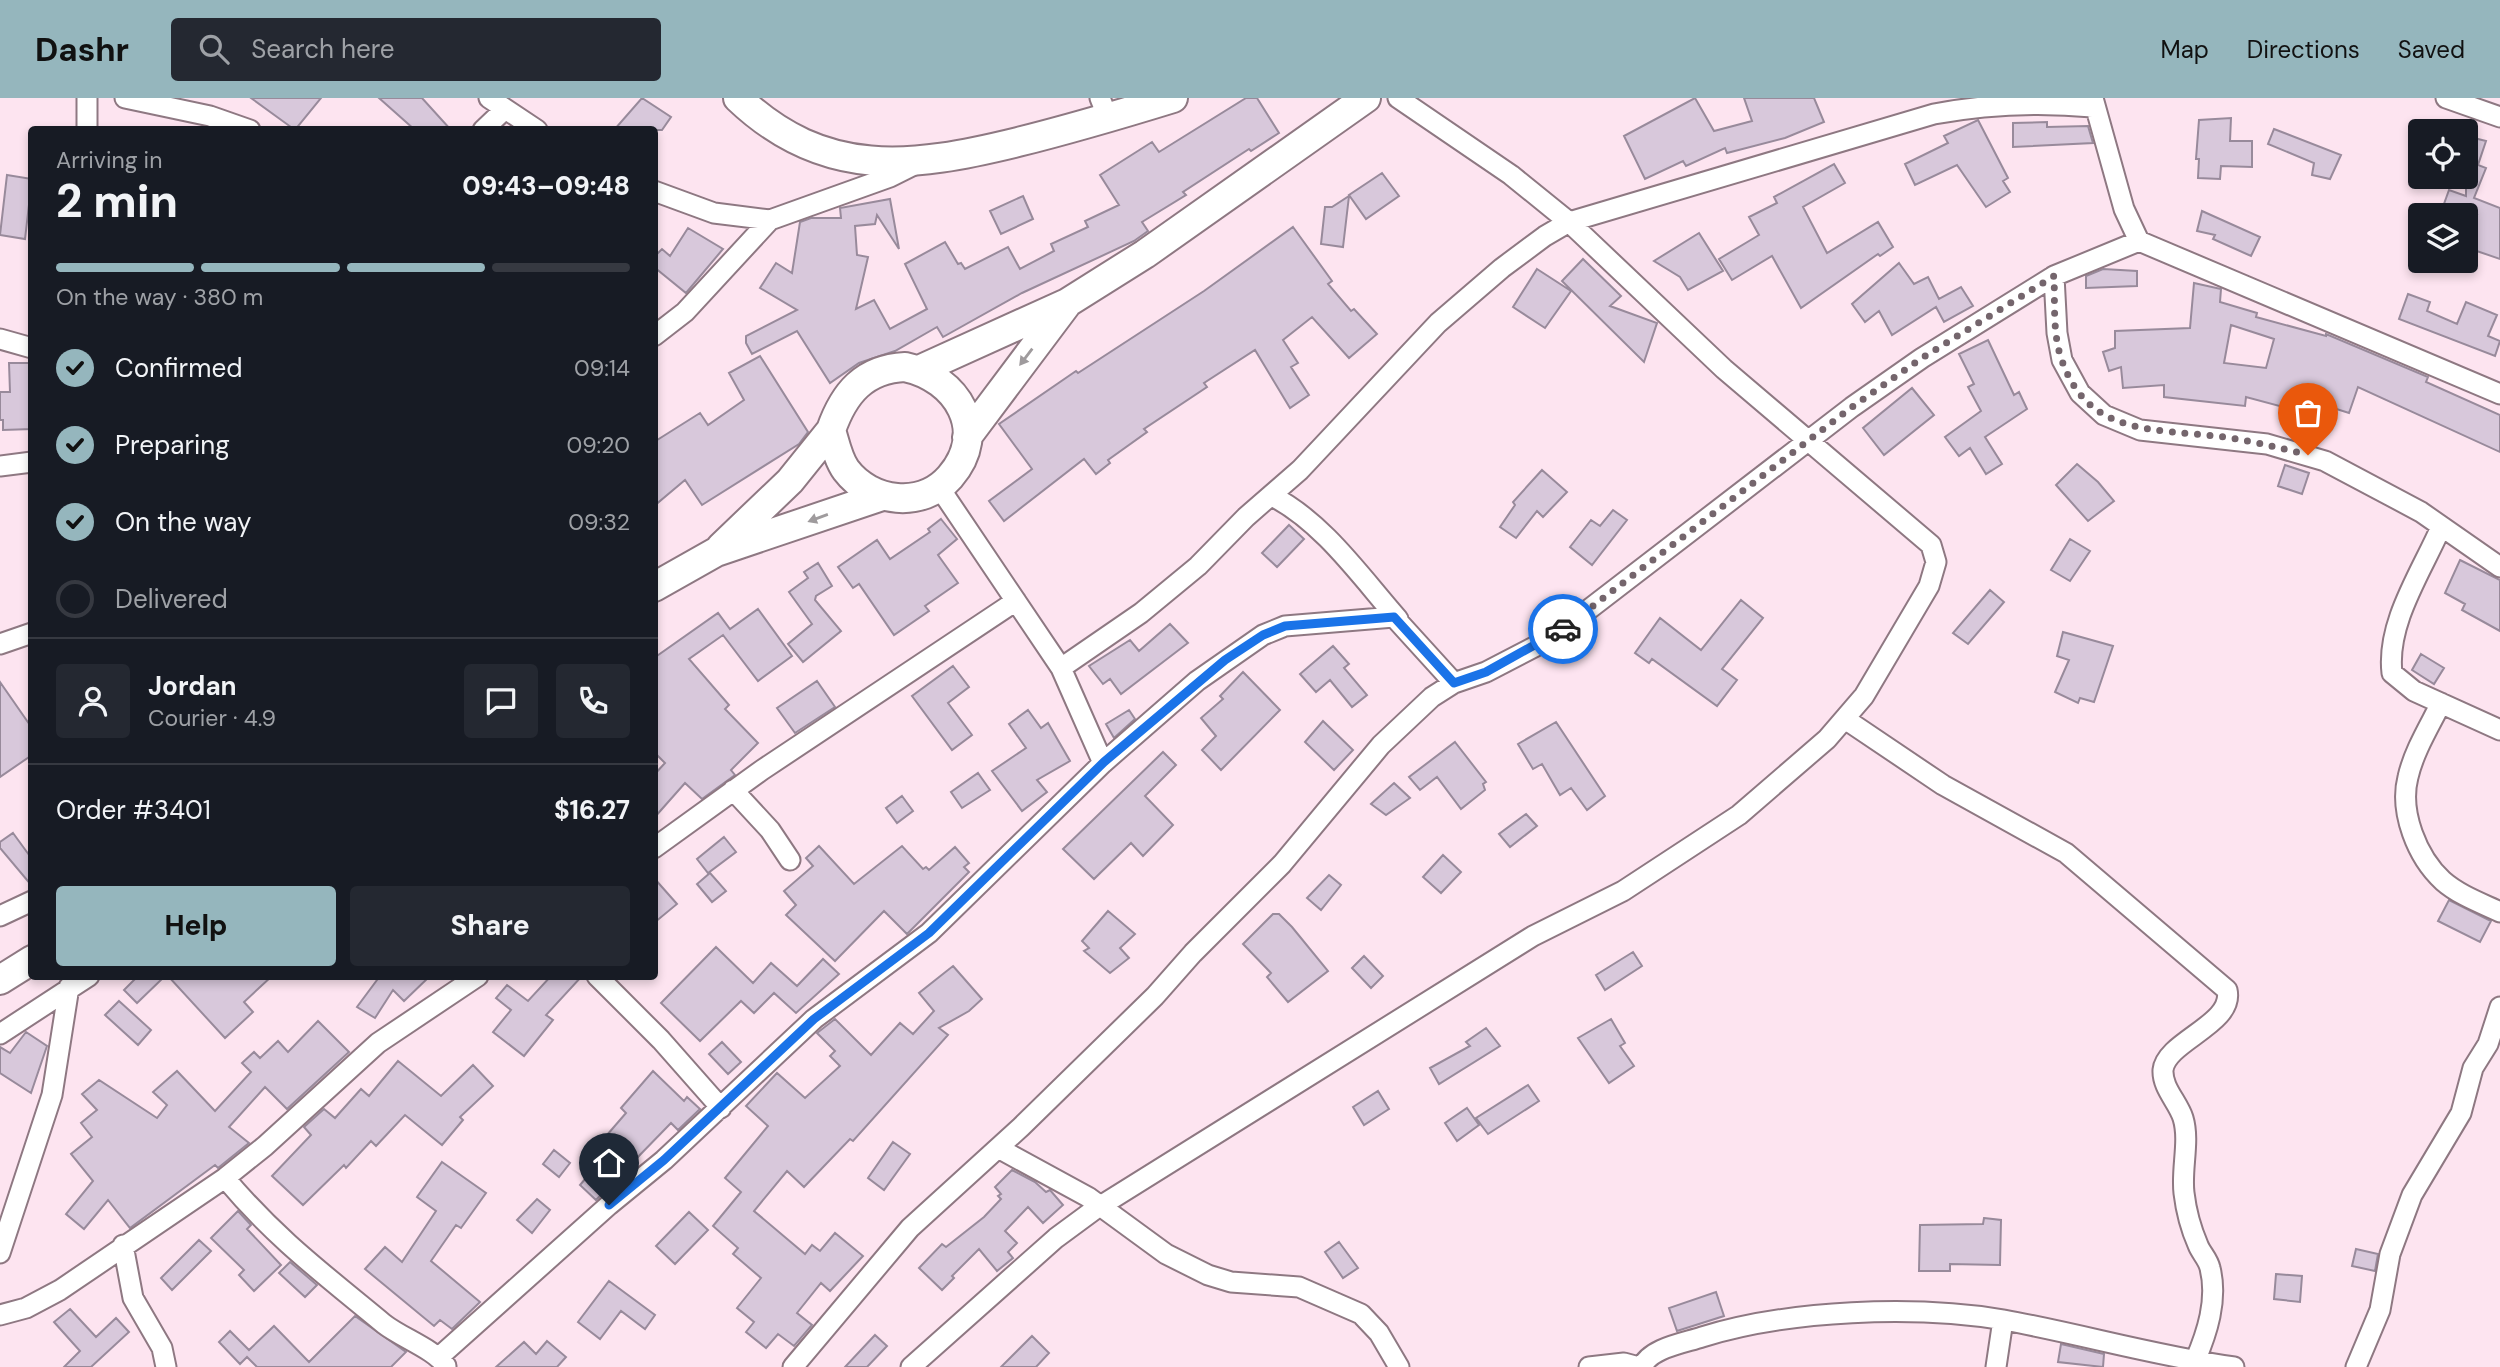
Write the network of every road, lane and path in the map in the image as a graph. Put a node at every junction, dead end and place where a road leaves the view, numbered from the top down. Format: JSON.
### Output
{"nodes":[{"id":1,"x":87,"y":98,"type":"edge"},
{"id":2,"x":125,"y":98,"type":"edge"},
{"id":3,"x":738,"y":98,"type":"edge"},
{"id":4,"x":1173,"y":98,"type":"edge"},
{"id":5,"x":1366,"y":98,"type":"edge"},
{"id":6,"x":1398,"y":98,"type":"edge"},
{"id":7,"x":2446,"y":98,"type":"edge"},
{"id":8,"x":2093,"y":102,"type":"edge"},
{"id":9,"x":497,"y":103,"type":"edge"},
{"id":10,"x":1104,"y":108,"type":"edge"},
{"id":11,"x":2500,"y":117,"type":"edge"},
{"id":12,"x":87,"y":126,"type":"edge"},
{"id":13,"x":238,"y":126,"type":"edge"},
{"id":14,"x":485,"y":126,"type":"edge"},
{"id":15,"x":531,"y":126,"type":"edge"},
{"id":16,"x":919,"y":162,"type":"junction"},
{"id":17,"x":658,"y":192,"type":"edge"},
{"id":18,"x":770,"y":220,"type":"junction"},
{"id":19,"x":1569,"y":222,"type":"junction"},
{"id":20,"x":2139,"y":241,"type":"junction"},
{"id":21,"x":2054,"y":276,"type":"junction"},
{"id":22,"x":1067,"y":303,"type":"junction"},
{"id":23,"x":658,"y":333,"type":"edge"},
{"id":24,"x":0,"y":339,"type":"edge"},
{"id":25,"x":28,"y":347,"type":"edge"},
{"id":26,"x":919,"y":370,"type":"junction"},
{"id":27,"x":2500,"y":394,"type":"edge"},
{"id":28,"x":831,"y":430,"type":"junction"},
{"id":29,"x":967,"y":437,"type":"junction"},
{"id":30,"x":1808,"y":440,"type":"junction"},
{"id":31,"x":28,"y":462,"type":"edge"},
{"id":32,"x":0,"y":466,"type":"edge"},
{"id":33,"x":939,"y":487,"type":"junction"},
{"id":34,"x":882,"y":496,"type":"junction"},
{"id":35,"x":1272,"y":496,"type":"junction"},
{"id":36,"x":2441,"y":527,"type":"junction"},
{"id":37,"x":716,"y":552,"type":"junction"},
{"id":38,"x":2500,"y":567,"type":"edge"},
{"id":39,"x":658,"y":585,"type":"edge"},
{"id":40,"x":1016,"y":601,"type":"junction"},
{"id":41,"x":1398,"y":619,"type":"junction"},
{"id":42,"x":28,"y":634,"type":"edge"},
{"id":43,"x":0,"y":644,"type":"edge"},
{"id":44,"x":1061,"y":668,"type":"junction"},
{"id":45,"x":1454,"y":683,"type":"junction"},
{"id":46,"x":2441,"y":703,"type":"junction"},
{"id":47,"x":1845,"y":719,"type":"junction"},
{"id":48,"x":2500,"y":730,"type":"edge"},
{"id":49,"x":1104,"y":762,"type":"junction"},
{"id":50,"x":733,"y":790,"type":"junction"},
{"id":51,"x":658,"y":845,"type":"edge"},
{"id":52,"x":790,"y":859,"type":"dead end"},
{"id":53,"x":28,"y":903,"type":"edge"},
{"id":54,"x":2500,"y":912,"type":"edge"},
{"id":55,"x":0,"y":916,"type":"edge"},
{"id":56,"x":28,"y":962,"type":"edge"},
{"id":57,"x":0,"y":980,"type":"edge"},
{"id":58,"x":82,"y":980,"type":"edge"},
{"id":59,"x":472,"y":980,"type":"edge"},
{"id":60,"x":601,"y":980,"type":"edge"},
{"id":61,"x":69,"y":987,"type":"junction"},
{"id":62,"x":2500,"y":1007,"type":"edge"},
{"id":63,"x":0,"y":1034,"type":"edge"},
{"id":64,"x":721,"y":1108,"type":"junction"},
{"id":65,"x":998,"y":1148,"type":"junction"},
{"id":66,"x":225,"y":1178,"type":"junction"},
{"id":67,"x":1100,"y":1206,"type":"junction"},
{"id":68,"x":123,"y":1245,"type":"junction"},
{"id":69,"x":0,"y":1253,"type":"edge"},
{"id":70,"x":0,"y":1315,"type":"edge"},
{"id":71,"x":2003,"y":1320,"type":"junction"},
{"id":72,"x":2195,"y":1361,"type":"junction"},
{"id":73,"x":441,"y":1363,"type":"edge"},
{"id":74,"x":166,"y":1367,"type":"edge"},
{"id":75,"x":793,"y":1367,"type":"edge"},
{"id":76,"x":911,"y":1367,"type":"edge"},
{"id":77,"x":1399,"y":1367,"type":"edge"},
{"id":78,"x":1589,"y":1367,"type":"edge"},
{"id":79,"x":1640,"y":1367,"type":"edge"},
{"id":80,"x":1996,"y":1367,"type":"edge"},
{"id":81,"x":2234,"y":1367,"type":"edge"},
{"id":82,"x":2356,"y":1367,"type":"edge"}],
"edges":[{"from":1,"to":12,"type":"street"},
{"from":2,"to":13,"type":"street"},
{"from":3,"to":16,"type":"main road"},
{"from":4,"to":10,"type":"main road"},
{"from":5,"to":22,"type":"main road"},
{"from":6,"to":19,"type":"street"},
{"from":7,"to":11,"type":"street"},
{"from":8,"to":19,"type":"street"},
{"from":8,"to":20,"type":"street"},
{"from":9,"to":14,"type":"street"},
{"from":9,"to":15,"type":"street"},
{"from":10,"to":16,"type":"main road"},
{"from":16,"to":18,"type":"street"},
{"from":17,"to":18,"type":"street"},
{"from":18,"to":23,"type":"street"},
{"from":19,"to":30,"type":"street"},
{"from":19,"to":35,"type":"street"},
{"from":20,"to":21,"type":"street"},
{"from":20,"to":27,"type":"street"},
{"from":21,"to":30,"type":"street"},
{"from":21,"to":36,"type":"street"},
{"from":22,"to":26,"type":"main road"},
{"from":22,"to":29,"type":"main road","one_way":true},
{"from":24,"to":25,"type":"street"},
{"from":26,"to":28,"type":"main road"},
{"from":26,"to":29,"type":"main road"},
{"from":28,"to":34,"type":"main road"},
{"from":28,"to":37,"type":"main road"},
{"from":29,"to":33,"type":"main road"},
{"from":30,"to":45,"type":"street"},
{"from":30,"to":47,"type":"street"},
{"from":31,"to":32,"type":"street"},
{"from":33,"to":34,"type":"main road"},
{"from":33,"to":40,"type":"street"},
{"from":34,"to":37,"type":"main road","one_way":true},
{"from":35,"to":41,"type":"street"},
{"from":35,"to":44,"type":"street"},
{"from":36,"to":38,"type":"street"},
{"from":36,"to":46,"type":"street"},
{"from":37,"to":39,"type":"main road"},
{"from":40,"to":44,"type":"street"},
{"from":40,"to":50,"type":"street"},
{"from":41,"to":45,"type":"street"},
{"from":41,"to":49,"type":"street"},
{"from":42,"to":43,"type":"street"},
{"from":44,"to":49,"type":"street"},
{"from":45,"to":65,"type":"street"},
{"from":46,"to":48,"type":"street"},
{"from":46,"to":54,"type":"street"},
{"from":47,"to":67,"type":"street"},
{"from":47,"to":72,"type":"street"},
{"from":49,"to":64,"type":"street"},
{"from":50,"to":51,"type":"street"},
{"from":50,"to":52,"type":"street"},
{"from":53,"to":55,"type":"street"},
{"from":56,"to":57,"type":"main road"},
{"from":58,"to":61,"type":"street"},
{"from":59,"to":66,"type":"street"},
{"from":60,"to":64,"type":"street"},
{"from":61,"to":63,"type":"street"},
{"from":61,"to":69,"type":"street"},
{"from":62,"to":82,"type":"street"},
{"from":64,"to":73,"type":"street"},
{"from":65,"to":67,"type":"street"},
{"from":65,"to":75,"type":"street"},
{"from":66,"to":68,"type":"street"},
{"from":66,"to":73,"type":"street"},
{"from":67,"to":76,"type":"street"},
{"from":67,"to":77,"type":"street"},
{"from":68,"to":70,"type":"street"},
{"from":68,"to":74,"type":"street"},
{"from":71,"to":72,"type":"street"},
{"from":71,"to":79,"type":"street"},
{"from":71,"to":80,"type":"street"},
{"from":72,"to":81,"type":"street"},
{"from":78,"to":79,"type":"street"}]}
